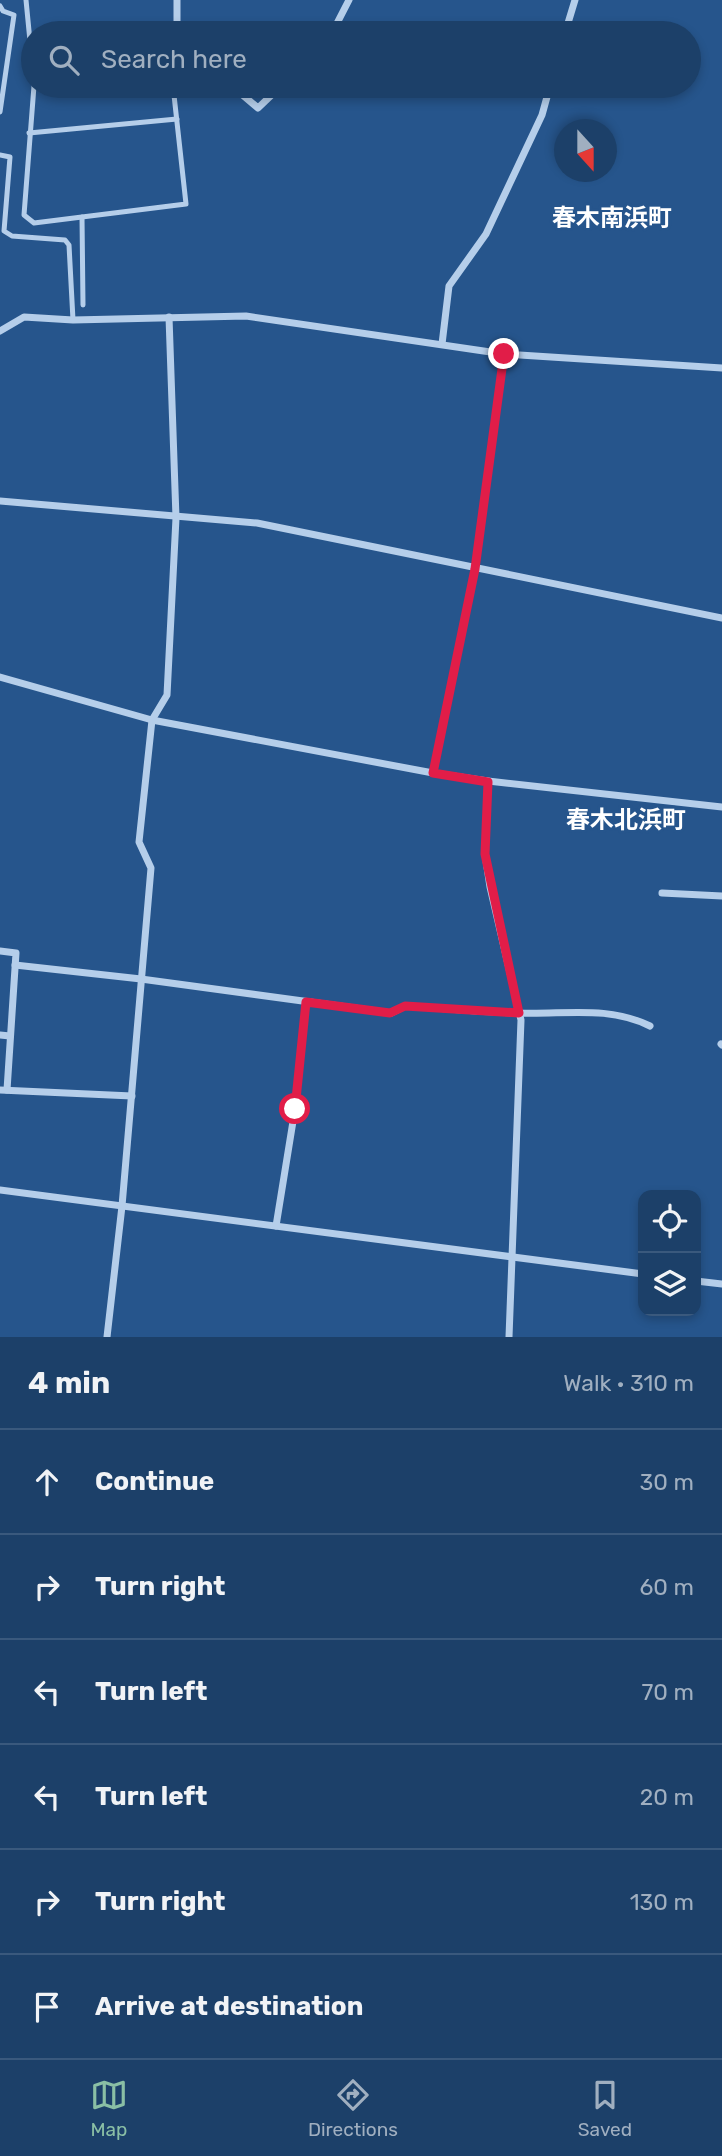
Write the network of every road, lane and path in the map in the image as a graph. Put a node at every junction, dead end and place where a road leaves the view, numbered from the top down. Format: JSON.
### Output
{"nodes":[{"id":1,"x":26,"y":0,"type":"edge"},
{"id":2,"x":177,"y":0,"type":"edge"},
{"id":3,"x":349,"y":0,"type":"edge"},
{"id":4,"x":575,"y":0,"type":"edge"},
{"id":5,"x":0,"y":6,"type":"edge"},
{"id":6,"x":28,"y":21,"type":"edge"},
{"id":7,"x":177,"y":21,"type":"edge"},
{"id":8,"x":338,"y":21,"type":"edge"},
{"id":9,"x":569,"y":21,"type":"edge"},
{"id":10,"x":33,"y":98,"type":"edge"},
{"id":11,"x":174,"y":98,"type":"edge"},
{"id":12,"x":246,"y":98,"type":"edge"},
{"id":13,"x":268,"y":98,"type":"edge"},
{"id":14,"x":547,"y":98,"type":"edge"},
{"id":15,"x":0,"y":112,"type":"edge"},
{"id":16,"x":177,"y":119,"type":"junction"},
{"id":17,"x":29,"y":133,"type":"junction"},
{"id":18,"x":0,"y":155,"type":"edge"},
{"id":19,"x":82,"y":217,"type":"junction"},
{"id":20,"x":83,"y":305,"type":"dead end"},
{"id":21,"x":169,"y":317,"type":"junction"},
{"id":22,"x":73,"y":320,"type":"junction"},
{"id":23,"x":0,"y":331,"type":"edge"},
{"id":24,"x":442,"y":344,"type":"junction"},
{"id":25,"x":504,"y":354,"type":"junction"},
{"id":26,"x":722,"y":368,"type":"edge"},
{"id":27,"x":0,"y":501,"type":"edge"},
{"id":28,"x":176,"y":517,"type":"junction"},
{"id":29,"x":475,"y":569,"type":"junction"},
{"id":30,"x":722,"y":618,"type":"edge"},
{"id":31,"x":0,"y":677,"type":"edge"},
{"id":32,"x":152,"y":720,"type":"junction"},
{"id":33,"x":433,"y":773,"type":"junction"},
{"id":34,"x":488,"y":782,"type":"junction"},
{"id":35,"x":722,"y":807,"type":"edge"},
{"id":36,"x":662,"y":893,"type":"dead end"},
{"id":37,"x":722,"y":896,"type":"edge"},
{"id":38,"x":0,"y":951,"type":"edge"},
{"id":39,"x":15,"y":965,"type":"junction"},
{"id":40,"x":141,"y":979,"type":"junction"},
{"id":41,"x":306,"y":1002,"type":"junction"},
{"id":42,"x":519,"y":1013,"type":"junction"},
{"id":43,"x":650,"y":1026,"type":"dead end"},
{"id":44,"x":0,"y":1035,"type":"edge"},
{"id":45,"x":10,"y":1036,"type":"junction"},
{"id":46,"x":4,"y":1090,"type":"edge"},
{"id":47,"x":132,"y":1096,"type":"junction"},
{"id":48,"x":0,"y":1190,"type":"edge"},
{"id":49,"x":122,"y":1206,"type":"junction"},
{"id":50,"x":276,"y":1226,"type":"junction"},
{"id":51,"x":513,"y":1255,"type":"junction"},
{"id":52,"x":638,"y":1273,"type":"edge"},
{"id":53,"x":701,"y":1282,"type":"edge"},
{"id":54,"x":722,"y":1284,"type":"edge"},
{"id":55,"x":107,"y":1337,"type":"edge"},
{"id":56,"x":509,"y":1337,"type":"edge"}],
"edges":[{"from":1,"to":6,"type":"lane"},
{"from":2,"to":7,"type":"street"},
{"from":3,"to":8,"type":"street"},
{"from":4,"to":9,"type":"street"},
{"from":5,"to":15,"type":"lane"},
{"from":10,"to":17,"type":"lane"},
{"from":11,"to":16,"type":"lane"},
{"from":12,"to":13,"type":"street"},
{"from":14,"to":24,"type":"street"},
{"from":16,"to":17,"type":"lane"},
{"from":16,"to":19,"type":"lane"},
{"from":17,"to":19,"type":"lane"},
{"from":18,"to":22,"type":"lane"},
{"from":19,"to":20,"type":"lane"},
{"from":21,"to":22,"type":"street"},
{"from":21,"to":24,"type":"street"},
{"from":21,"to":28,"type":"street"},
{"from":22,"to":23,"type":"street"},
{"from":24,"to":25,"type":"street"},
{"from":25,"to":26,"type":"street"},
{"from":25,"to":29,"type":"street"},
{"from":27,"to":28,"type":"street"},
{"from":28,"to":29,"type":"street"},
{"from":28,"to":32,"type":"street"},
{"from":29,"to":30,"type":"street"},
{"from":29,"to":33,"type":"street"},
{"from":31,"to":32,"type":"street"},
{"from":32,"to":33,"type":"street"},
{"from":32,"to":40,"type":"street"},
{"from":33,"to":34,"type":"street"},
{"from":34,"to":35,"type":"street"},
{"from":34,"to":42,"type":"street"},
{"from":36,"to":37,"type":"street"},
{"from":38,"to":39,"type":"street"},
{"from":39,"to":40,"type":"street"},
{"from":39,"to":45,"type":"street"},
{"from":40,"to":41,"type":"street"},
{"from":40,"to":47,"type":"street"},
{"from":41,"to":42,"type":"street"},
{"from":41,"to":50,"type":"street"},
{"from":42,"to":43,"type":"street"},
{"from":42,"to":51,"type":"street"},
{"from":44,"to":45,"type":"street"},
{"from":45,"to":46,"type":"street"},
{"from":46,"to":47,"type":"street"},
{"from":47,"to":49,"type":"street"},
{"from":48,"to":49,"type":"street"},
{"from":49,"to":50,"type":"street"},
{"from":49,"to":55,"type":"street"},
{"from":50,"to":51,"type":"street"},
{"from":51,"to":52,"type":"street"},
{"from":51,"to":56,"type":"street"},
{"from":53,"to":54,"type":"street"}]}
